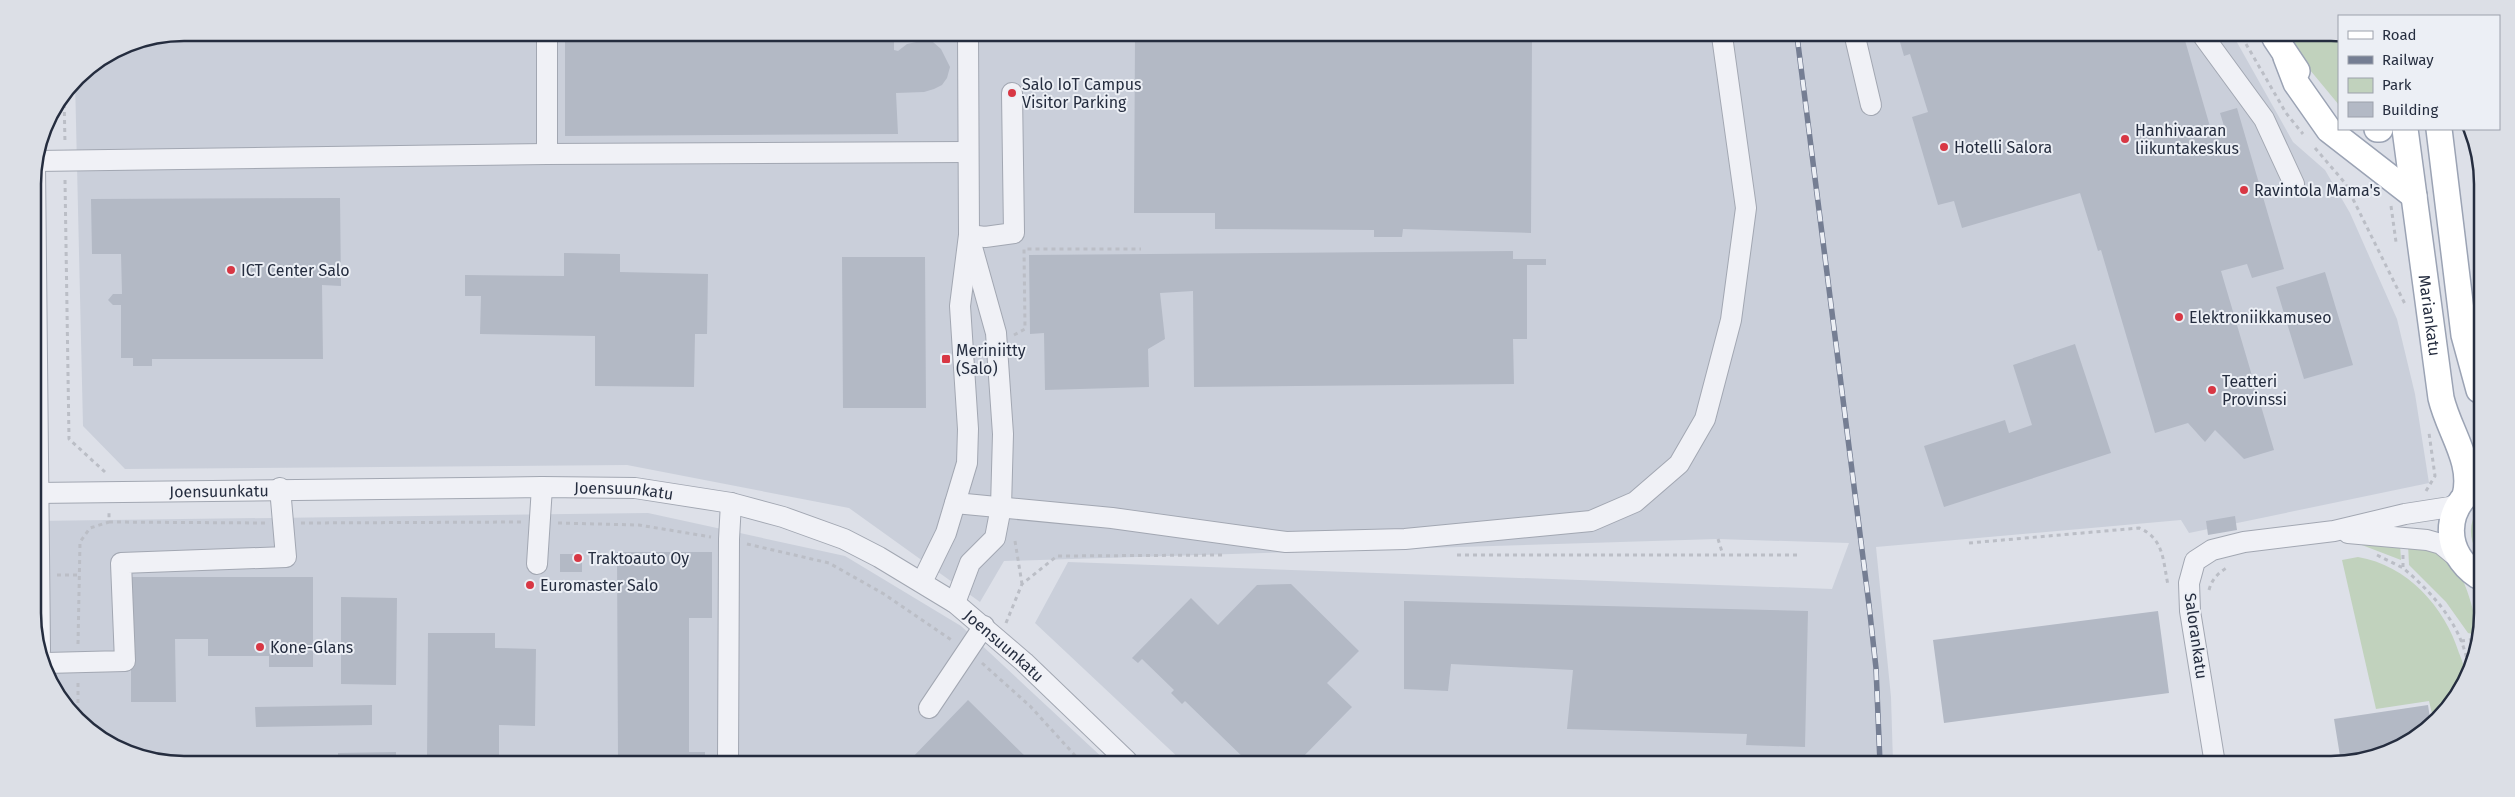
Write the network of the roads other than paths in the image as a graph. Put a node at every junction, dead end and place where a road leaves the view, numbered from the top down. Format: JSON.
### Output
{"nodes":[{"id":1,"x":547,"y":41,"type":"edge"},
{"id":2,"x":968,"y":41,"type":"edge"},
{"id":3,"x":1723,"y":41,"type":"edge"},
{"id":4,"x":1856,"y":41,"type":"edge"},
{"id":5,"x":2207,"y":41,"type":"edge"},
{"id":6,"x":2280,"y":47,"type":"edge"},
{"id":7,"x":1012,"y":93,"type":"dead end"},
{"id":8,"x":1870,"y":105,"type":"dead end"},
{"id":9,"x":2338,"y":115,"type":"edge"},
{"id":10,"x":2405,"y":130,"type":"edge"},
{"id":11,"x":2439,"y":130,"type":"edge"},
{"id":12,"x":968,"y":152,"type":"junction"},
{"id":13,"x":547,"y":154,"type":"junction"},
{"id":14,"x":43,"y":161,"type":"edge"},
{"id":15,"x":2294,"y":184,"type":"dead end"},
{"id":16,"x":2414,"y":196,"type":"junction"},
{"id":17,"x":969,"y":235,"type":"junction"},
{"id":18,"x":2474,"y":374,"type":"edge"},
{"id":19,"x":542,"y":486,"type":"junction"},
{"id":20,"x":280,"y":488,"type":"junction"},
{"id":21,"x":41,"y":493,"type":"edge"},
{"id":22,"x":2467,"y":495,"type":"edge"},
{"id":23,"x":731,"y":503,"type":"junction"},
{"id":24,"x":955,"y":503,"type":"junction"},
{"id":25,"x":1001,"y":507,"type":"junction"},
{"id":26,"x":2334,"y":531,"type":"junction"},
{"id":27,"x":538,"y":564,"type":"dead end"},
{"id":28,"x":2468,"y":568,"type":"edge"},
{"id":29,"x":922,"y":582,"type":"junction"},
{"id":30,"x":2474,"y":584,"type":"edge"},
{"id":31,"x":955,"y":602,"type":"junction"},
{"id":32,"x":984,"y":626,"type":"junction"},
{"id":33,"x":51,"y":663,"type":"edge"},
{"id":34,"x":929,"y":708,"type":"dead end"},
{"id":35,"x":2214,"y":755,"type":"edge"},
{"id":36,"x":728,"y":756,"type":"edge"},
{"id":37,"x":1120,"y":756,"type":"edge"}],
"edges":[{"from":1,"to":13,"type":"street"},
{"from":2,"to":12,"type":"street"},
{"from":3,"to":25,"type":"street"},
{"from":4,"to":8,"type":"street"},
{"from":5,"to":15,"type":"street"},
{"from":6,"to":9,"type":"main road"},
{"from":6,"to":16,"type":"main road"},
{"from":7,"to":17,"type":"street"},
{"from":10,"to":16,"type":"main road","name":"Mariankatu"},
{"from":11,"to":18,"type":"main road","name":"Mariankatu"},
{"from":12,"to":13,"type":"street"},
{"from":12,"to":17,"type":"street"},
{"from":13,"to":14,"type":"street"},
{"from":16,"to":22,"type":"main road","name":"Mariankatu"},
{"from":17,"to":24,"type":"street"},
{"from":17,"to":25,"type":"street"},
{"from":19,"to":20,"type":"street","name":"Joensuunkatu"},
{"from":19,"to":23,"type":"street","name":"Joensuunkatu"},
{"from":19,"to":27,"type":"street"},
{"from":20,"to":21,"type":"street","name":"Joensuunkatu"},
{"from":20,"to":33,"type":"street"},
{"from":22,"to":26,"type":"street","name":"Salorankatu"},
{"from":22,"to":28,"type":"main road","name":"Mariankatu"},
{"from":23,"to":29,"type":"street","name":"Joensuunkatu"},
{"from":23,"to":36,"type":"street"},
{"from":24,"to":25,"type":"street"},
{"from":24,"to":29,"type":"street"},
{"from":25,"to":31,"type":"street"},
{"from":26,"to":28,"type":"street","name":"Salorankatu"},
{"from":26,"to":35,"type":"street","name":"Salorankatu"},
{"from":28,"to":30,"type":"main road"},
{"from":29,"to":31,"type":"street","name":"Joensuunkatu"},
{"from":31,"to":32,"type":"street","name":"Joensuunkatu"},
{"from":32,"to":34,"type":"street"},
{"from":32,"to":37,"type":"street","name":"Joensuunkatu"}]}
